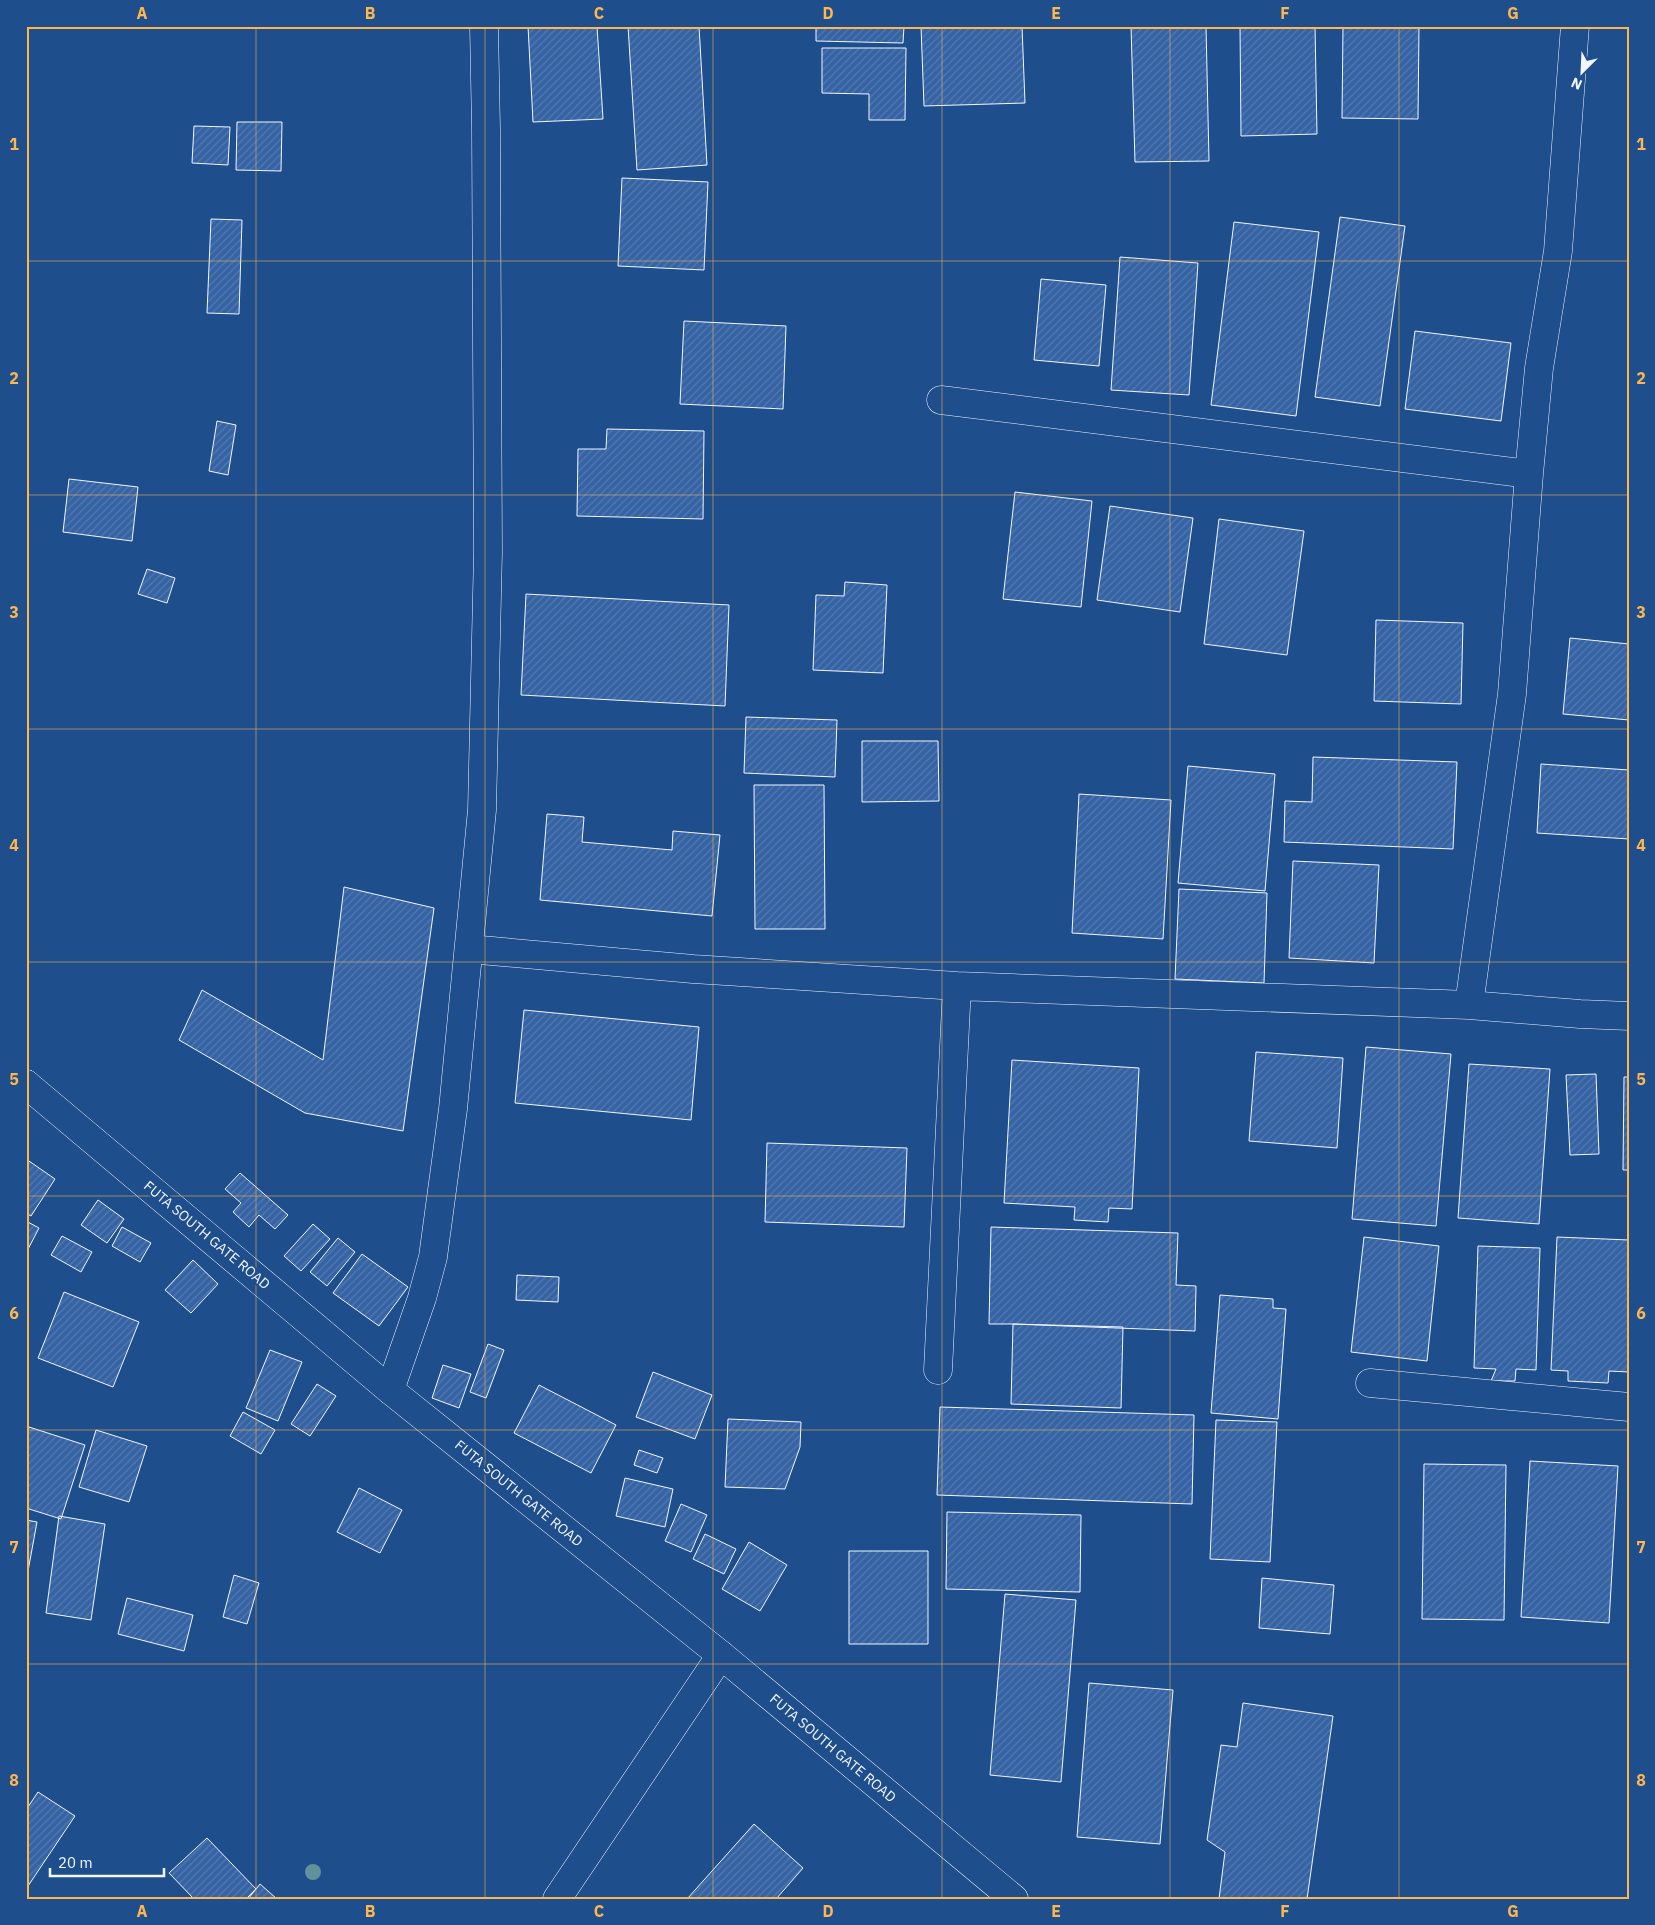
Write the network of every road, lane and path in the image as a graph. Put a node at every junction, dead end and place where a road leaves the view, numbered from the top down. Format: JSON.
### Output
{"nodes":[{"id":1,"x":484,"y":26,"type":"edge"},
{"id":2,"x":1575,"y":26,"type":"edge"},
{"id":3,"x":941,"y":400,"type":"dead end"},
{"id":4,"x":1529,"y":474,"type":"junction"},
{"id":5,"x":469,"y":949,"type":"junction"},
{"id":6,"x":957,"y":986,"type":"junction"},
{"id":7,"x":1469,"y":1005,"type":"junction"},
{"id":8,"x":1629,"y":1016,"type":"edge"},
{"id":9,"x":29,"y":1090,"type":"edge"},
{"id":10,"x":938,"y":1370,"type":"dead end"},
{"id":11,"x":1370,"y":1383,"type":"dead end"},
{"id":12,"x":390,"y":1390,"type":"junction"},
{"id":13,"x":1629,"y":1407,"type":"edge"},
{"id":14,"x":721,"y":1655,"type":"junction"},
{"id":15,"x":557,"y":1899,"type":"edge"},
{"id":16,"x":1014,"y":1899,"type":"edge"}],
"edges":[{"from":1,"to":5,"type":"street"},
{"from":2,"to":4,"type":"street"},
{"from":3,"to":4,"type":"street"},
{"from":4,"to":7,"type":"street"},
{"from":5,"to":6,"type":"street"},
{"from":5,"to":12,"type":"street"},
{"from":6,"to":7,"type":"street"},
{"from":6,"to":10,"type":"street"},
{"from":7,"to":8,"type":"street"},
{"from":9,"to":12,"type":"street","name":"FUTA SOUTH GATE ROAD"},
{"from":11,"to":13,"type":"street"},
{"from":12,"to":14,"type":"street","name":"FUTA SOUTH GATE ROAD"},
{"from":14,"to":15,"type":"street"},
{"from":14,"to":16,"type":"street","name":"FUTA SOUTH GATE ROAD"}]}
